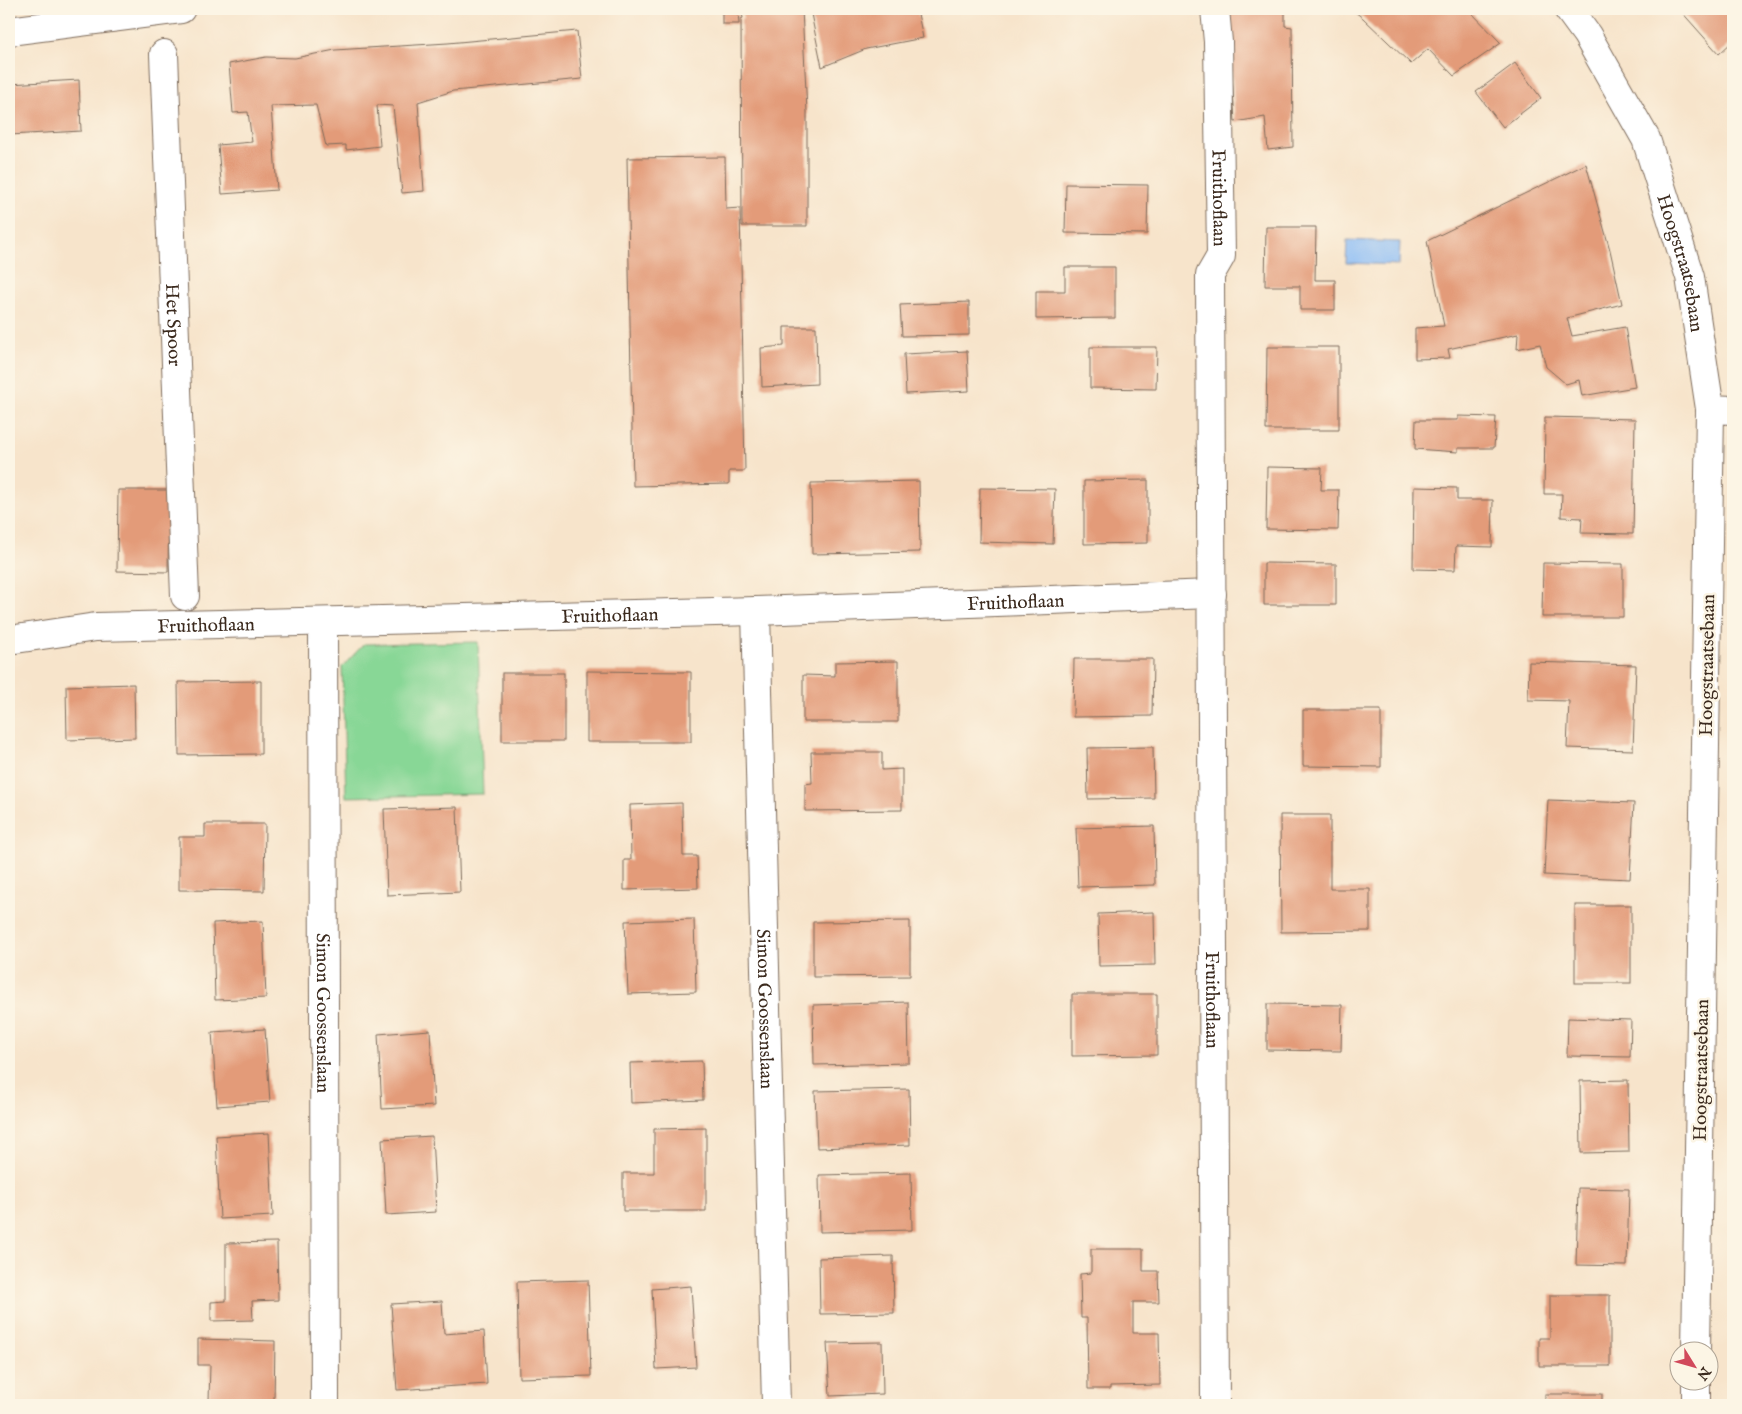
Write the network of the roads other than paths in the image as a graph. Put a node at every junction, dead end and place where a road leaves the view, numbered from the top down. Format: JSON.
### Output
{"nodes":[{"id":1,"x":181,"y":9,"type":"edge"},
{"id":2,"x":1215,"y":9,"type":"edge"},
{"id":3,"x":1568,"y":9,"type":"edge"},
{"id":4,"x":9,"y":31,"type":"edge"},
{"id":5,"x":164,"y":54,"type":"dead end"},
{"id":6,"x":1721,"y":410,"type":"edge"},
{"id":7,"x":1212,"y":594,"type":"junction"},
{"id":8,"x":185,"y":596,"type":"dead end"},
{"id":9,"x":756,"y":610,"type":"junction"},
{"id":10,"x":323,"y":622,"type":"junction"},
{"id":11,"x":9,"y":640,"type":"edge"},
{"id":12,"x":1696,"y":1342,"type":"edge"},
{"id":13,"x":1696,"y":1392,"type":"edge"},
{"id":14,"x":325,"y":1405,"type":"edge"},
{"id":15,"x":776,"y":1405,"type":"edge"},
{"id":16,"x":1215,"y":1405,"type":"edge"},
{"id":17,"x":1696,"y":1405,"type":"edge"}],
"edges":[{"from":1,"to":4,"type":"street"},
{"from":2,"to":7,"type":"street","name":"Fruithoflaan"},
{"from":3,"to":6,"type":"street","name":"Hoogstraatsebaan"},
{"from":5,"to":8,"type":"street","name":"Het Spoor"},
{"from":6,"to":12,"type":"street","name":"Hoogstraatsebaan"},
{"from":7,"to":9,"type":"street","name":"Fruithoflaan"},
{"from":7,"to":16,"type":"street","name":"Fruithoflaan"},
{"from":9,"to":10,"type":"street","name":"Fruithoflaan"},
{"from":9,"to":15,"type":"street","name":"Simon Goossenslaan"},
{"from":10,"to":11,"type":"street","name":"Fruithoflaan"},
{"from":10,"to":14,"type":"street","name":"Simon Goossenslaan"},
{"from":13,"to":17,"type":"street"}]}
